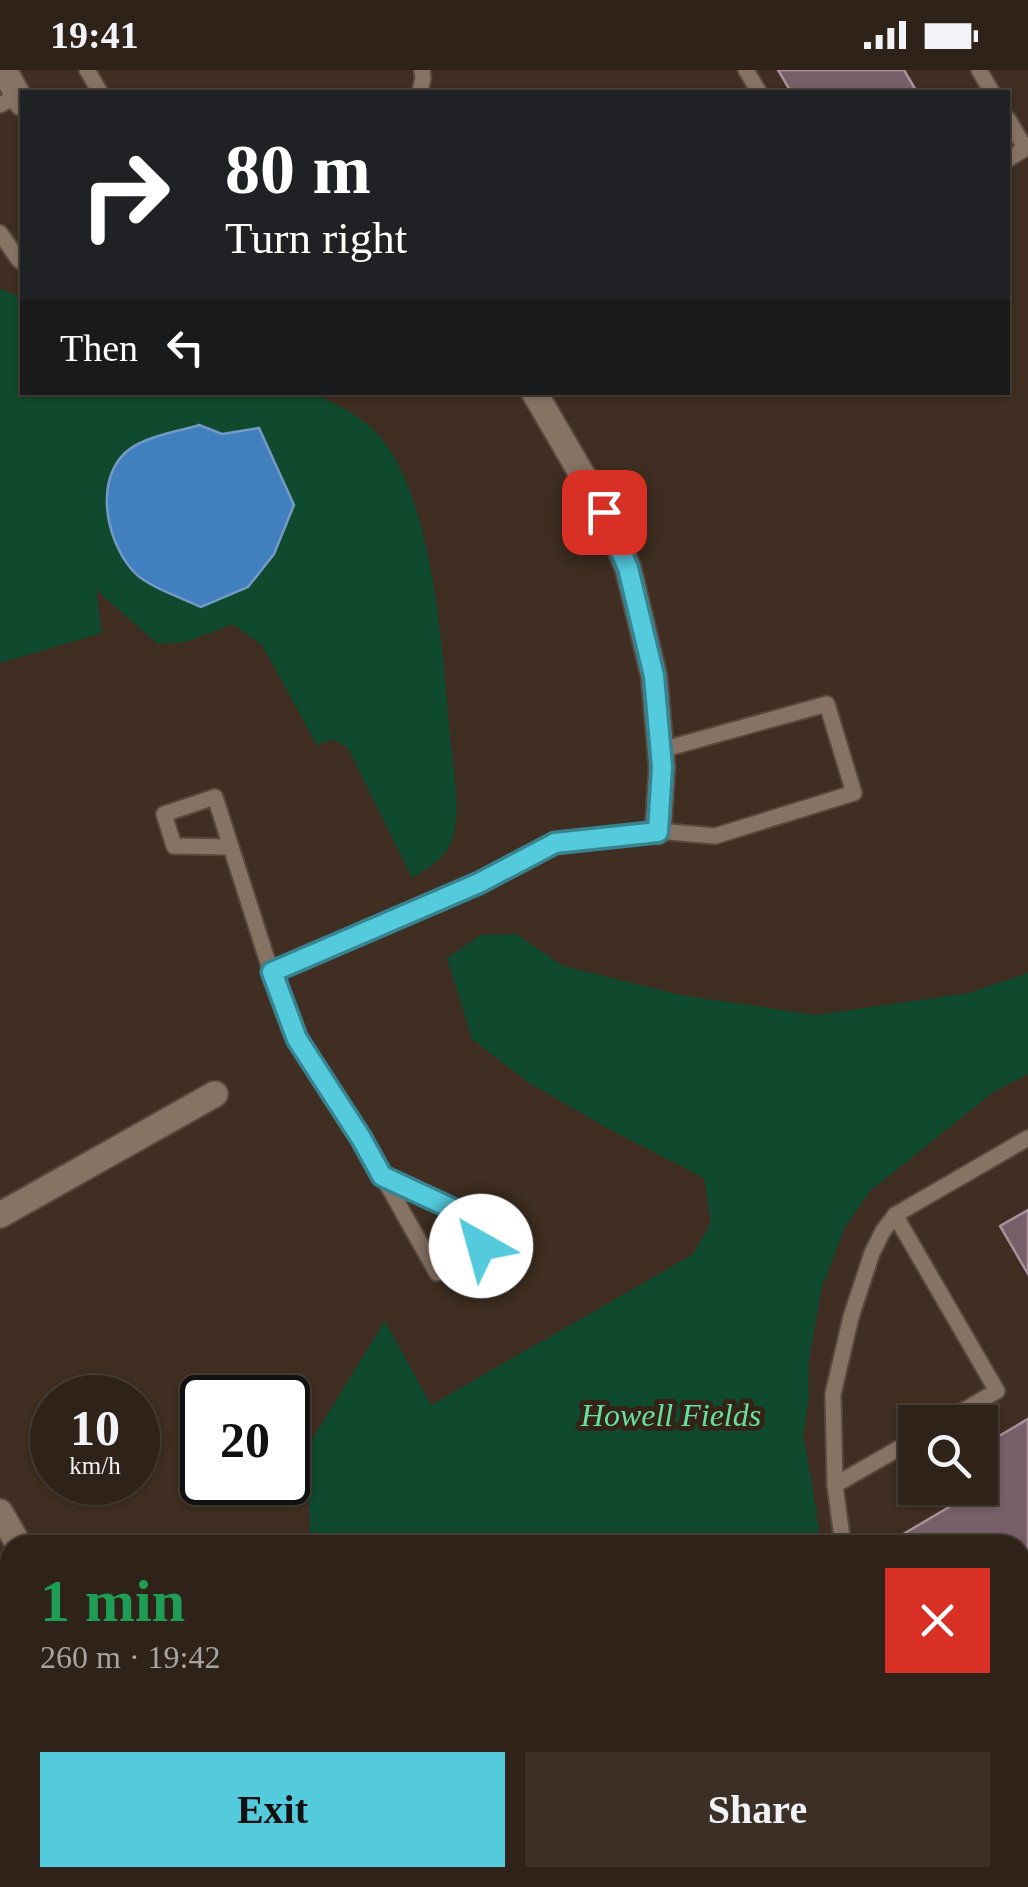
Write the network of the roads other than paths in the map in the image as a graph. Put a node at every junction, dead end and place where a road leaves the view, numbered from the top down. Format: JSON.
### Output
{"nodes":[{"id":1,"x":4,"y":70,"type":"edge"},
{"id":2,"x":13,"y":101,"type":"edge"},
{"id":3,"x":1010,"y":121,"type":"edge"},
{"id":4,"x":1026,"y":148,"type":"edge"},
{"id":5,"x":0,"y":233,"type":"edge"},
{"id":6,"x":20,"y":261,"type":"edge"},
{"id":7,"x":536,"y":395,"type":"edge"},
{"id":8,"x":660,"y":750,"type":"junction"},
{"id":9,"x":658,"y":832,"type":"junction"},
{"id":10,"x":231,"y":847,"type":"junction"},
{"id":11,"x":272,"y":972,"type":"junction"},
{"id":12,"x":216,"y":1094,"type":"dead end"},
{"id":13,"x":1028,"y":1138,"type":"edge"},
{"id":14,"x":382,"y":1176,"type":"junction"},
{"id":15,"x":895,"y":1214,"type":"junction"},
{"id":16,"x":0,"y":1215,"type":"edge"},
{"id":17,"x":975,"y":1405,"type":"edge"},
{"id":18,"x":898,"y":1449,"type":"edge"},
{"id":19,"x":835,"y":1486,"type":"junction"},
{"id":20,"x":0,"y":1512,"type":"edge"},
{"id":21,"x":13,"y":1535,"type":"edge"},
{"id":22,"x":842,"y":1535,"type":"edge"}],
"edges":[{"from":1,"to":2,"type":"street"},
{"from":3,"to":4,"type":"lane"},
{"from":5,"to":6,"type":"lane"},
{"from":7,"to":8,"type":"street"},
{"from":8,"to":9,"type":"street"},
{"from":8,"to":9,"type":"lane"},
{"from":9,"to":11,"type":"lane"},
{"from":10,"to":10,"type":"lane"},
{"from":10,"to":11,"type":"lane"},
{"from":11,"to":14,"type":"lane"},
{"from":12,"to":16,"type":"street"},
{"from":13,"to":15,"type":"lane"},
{"from":14,"to":14,"type":"lane"},
{"from":15,"to":17,"type":"lane"},
{"from":15,"to":19,"type":"lane"},
{"from":18,"to":19,"type":"lane"},
{"from":19,"to":22,"type":"lane"},
{"from":20,"to":21,"type":"street"}]}
